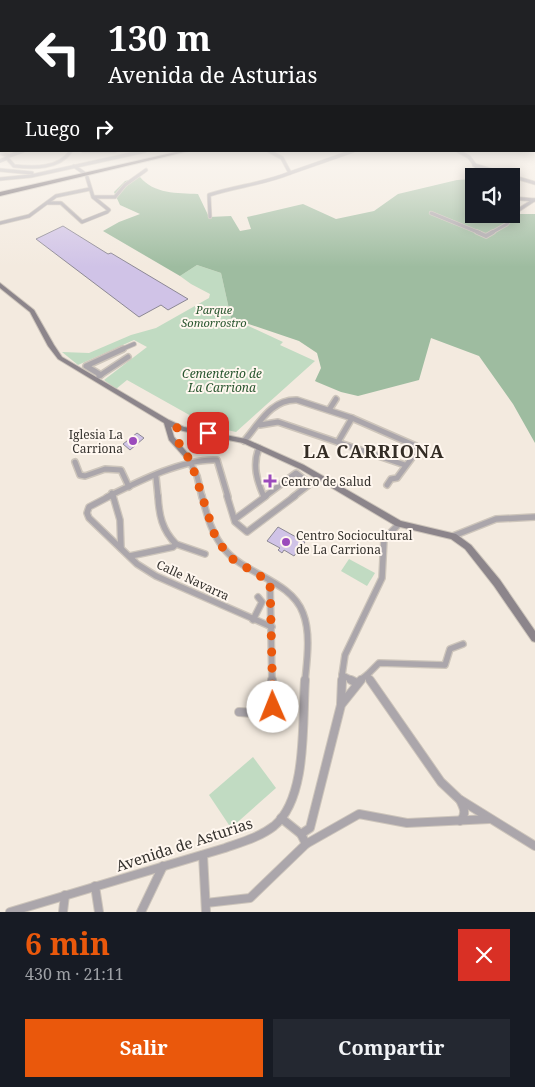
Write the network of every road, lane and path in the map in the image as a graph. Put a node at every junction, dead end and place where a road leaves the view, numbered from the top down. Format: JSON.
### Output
{"nodes":[{"id":1,"x":40,"y":183,"type":"edge"},
{"id":2,"x":50,"y":183,"type":"edge"},
{"id":3,"x":88,"y":183,"type":"edge"},
{"id":4,"x":130,"y":183,"type":"edge"},
{"id":5,"x":266,"y":183,"type":"edge"},
{"id":6,"x":0,"y":189,"type":"edge"},
{"id":7,"x":90,"y":189,"type":"junction"},
{"id":8,"x":0,"y":194,"type":"edge"},
{"id":9,"x":94,"y":197,"type":"junction"},
{"id":10,"x":520,"y":199,"type":"edge"},
{"id":11,"x":535,"y":200,"type":"edge"},
{"id":12,"x":48,"y":203,"type":"junction"},
{"id":13,"x":432,"y":213,"type":"dead end"},
{"id":14,"x":210,"y":217,"type":"dead end"},
{"id":15,"x":0,"y":223,"type":"edge"},
{"id":16,"x":0,"y":285,"type":"edge"},
{"id":17,"x":134,"y":344,"type":"dead end"},
{"id":18,"x":128,"y":357,"type":"dead end"},
{"id":19,"x":101,"y":375,"type":"junction"},
{"id":20,"x":94,"y":379,"type":"junction"},
{"id":21,"x":336,"y":399,"type":"dead end"},
{"id":22,"x":329,"y":410,"type":"junction"},
{"id":23,"x":352,"y":418,"type":"junction"},
{"id":24,"x":167,"y":422,"type":"junction"},
{"id":25,"x":257,"y":426,"type":"junction"},
{"id":26,"x":177,"y":427,"type":"junction"},
{"id":27,"x":244,"y":441,"type":"junction"},
{"id":28,"x":338,"y":442,"type":"junction"},
{"id":29,"x":260,"y":448,"type":"junction"},
{"id":30,"x":189,"y":459,"type":"junction"},
{"id":31,"x":75,"y":462,"type":"dead end"},
{"id":32,"x":405,"y":466,"type":"junction"},
{"id":33,"x":299,"y":470,"type":"junction"},
{"id":34,"x":156,"y":477,"type":"junction"},
{"id":35,"x":387,"y":485,"type":"dead end"},
{"id":36,"x":128,"y":487,"type":"junction"},
{"id":37,"x":112,"y":493,"type":"junction"},
{"id":38,"x":264,"y":497,"type":"junction"},
{"id":39,"x":535,"y":517,"type":"edge"},
{"id":40,"x":235,"y":518,"type":"junction"},
{"id":41,"x":399,"y":524,"type":"junction"},
{"id":42,"x":453,"y":536,"type":"junction"},
{"id":43,"x":176,"y":544,"type":"junction"},
{"id":44,"x":121,"y":548,"type":"junction"},
{"id":45,"x":205,"y":554,"type":"dead end"},
{"id":46,"x":130,"y":556,"type":"junction"},
{"id":47,"x":270,"y":582,"type":"junction"},
{"id":48,"x":258,"y":597,"type":"dead end"},
{"id":49,"x":253,"y":620,"type":"junction"},
{"id":50,"x":272,"y":627,"type":"junction"},
{"id":51,"x":535,"y":638,"type":"edge"},
{"id":52,"x":463,"y":644,"type":"dead end"},
{"id":53,"x":342,"y":675,"type":"junction"},
{"id":54,"x":367,"y":676,"type":"junction"},
{"id":55,"x":357,"y":683,"type":"junction"},
{"id":56,"x":342,"y":705,"type":"junction"},
{"id":57,"x":239,"y":712,"type":"dead end"},
{"id":58,"x":459,"y":799,"type":"junction"},
{"id":59,"x":282,"y":818,"type":"junction"},
{"id":60,"x":490,"y":819,"type":"junction"},
{"id":61,"x":460,"y":821,"type":"junction"},
{"id":62,"x":301,"y":834,"type":"junction"},
{"id":63,"x":306,"y":844,"type":"junction"},
{"id":64,"x":535,"y":846,"type":"edge"},
{"id":65,"x":204,"y":855,"type":"junction"},
{"id":66,"x":163,"y":866,"type":"junction"},
{"id":67,"x":95,"y":886,"type":"junction"},
{"id":68,"x":65,"y":895,"type":"junction"},
{"id":69,"x":206,"y":908,"type":"edge"},
{"id":70,"x":10,"y":912,"type":"edge"},
{"id":71,"x":63,"y":912,"type":"edge"},
{"id":72,"x":99,"y":912,"type":"edge"},
{"id":73,"x":141,"y":912,"type":"edge"}],
"edges":[{"from":1,"to":6,"type":"highway"},
{"from":2,"to":8,"type":"highway"},
{"from":3,"to":7,"type":"street"},
{"from":4,"to":9,"type":"street"},
{"from":5,"to":14,"type":"street"},
{"from":7,"to":9,"type":"street"},
{"from":7,"to":12,"type":"street"},
{"from":9,"to":12,"type":"street"},
{"from":10,"to":11,"type":"street"},
{"from":11,"to":13,"type":"street"},
{"from":12,"to":15,"type":"street"},
{"from":16,"to":20,"type":"main road"},
{"from":17,"to":19,"type":"street"},
{"from":18,"to":19,"type":"street"},
{"from":19,"to":20,"type":"street"},
{"from":20,"to":24,"type":"main road"},
{"from":21,"to":22,"type":"street"},
{"from":22,"to":23,"type":"street"},
{"from":22,"to":25,"type":"street"},
{"from":23,"to":28,"type":"street"},
{"from":23,"to":32,"type":"street"},
{"from":24,"to":26,"type":"main road"},
{"from":24,"to":30,"type":"main road","name":"Avenida de Asturias"},
{"from":25,"to":27,"type":"street"},
{"from":25,"to":28,"type":"street"},
{"from":26,"to":27,"type":"main road"},
{"from":26,"to":30,"type":"main road","name":"Avenida de Asturias"},
{"from":27,"to":29,"type":"main road"},
{"from":28,"to":32,"type":"street"},
{"from":29,"to":33,"type":"main road"},
{"from":29,"to":38,"type":"street"},
{"from":30,"to":34,"type":"street"},
{"from":30,"to":40,"type":"street"},
{"from":30,"to":47,"type":"street","name":"Avenida de Asturias"},
{"from":31,"to":36,"type":"street"},
{"from":32,"to":35,"type":"street"},
{"from":33,"to":38,"type":"street"},
{"from":33,"to":40,"type":"street"},
{"from":33,"to":41,"type":"main road"},
{"from":34,"to":36,"type":"street"},
{"from":34,"to":43,"type":"street"},
{"from":36,"to":37,"type":"street"},
{"from":37,"to":44,"type":"street"},
{"from":37,"to":44,"type":"street","name":"Calle Navarra"},
{"from":38,"to":40,"type":"street"},
{"from":39,"to":42,"type":"street"},
{"from":41,"to":42,"type":"main road"},
{"from":41,"to":53,"type":"street"},
{"from":42,"to":51,"type":"main road"},
{"from":43,"to":45,"type":"street"},
{"from":43,"to":46,"type":"street"},
{"from":44,"to":46,"type":"street","name":"Calle Navarra"},
{"from":46,"to":49,"type":"street","name":"Calle Navarra"},
{"from":47,"to":50,"type":"street"},
{"from":47,"to":59,"type":"street","name":"Avenida de Asturias"},
{"from":48,"to":49,"type":"street"},
{"from":49,"to":50,"type":"street","name":"Calle Navarra"},
{"from":50,"to":57,"type":"street"},
{"from":52,"to":54,"type":"street"},
{"from":53,"to":55,"type":"street"},
{"from":53,"to":56,"type":"street"},
{"from":54,"to":55,"type":"street"},
{"from":54,"to":58,"type":"street"},
{"from":55,"to":56,"type":"street"},
{"from":56,"to":62,"type":"street"},
{"from":58,"to":60,"type":"street"},
{"from":58,"to":61,"type":"street"},
{"from":59,"to":62,"type":"street"},
{"from":59,"to":65,"type":"street","name":"Avenida de Asturias"},
{"from":60,"to":61,"type":"street"},
{"from":60,"to":64,"type":"street"},
{"from":61,"to":63,"type":"street"},
{"from":62,"to":63,"type":"street"},
{"from":63,"to":69,"type":"street"},
{"from":65,"to":66,"type":"street","name":"Avenida de Asturias"},
{"from":65,"to":69,"type":"street"},
{"from":66,"to":67,"type":"street","name":"Avenida de Asturias"},
{"from":66,"to":73,"type":"street"},
{"from":67,"to":68,"type":"street","name":"Avenida de Asturias"},
{"from":67,"to":72,"type":"street"},
{"from":68,"to":70,"type":"street","name":"Avenida de Asturias"},
{"from":68,"to":71,"type":"street"}]}
